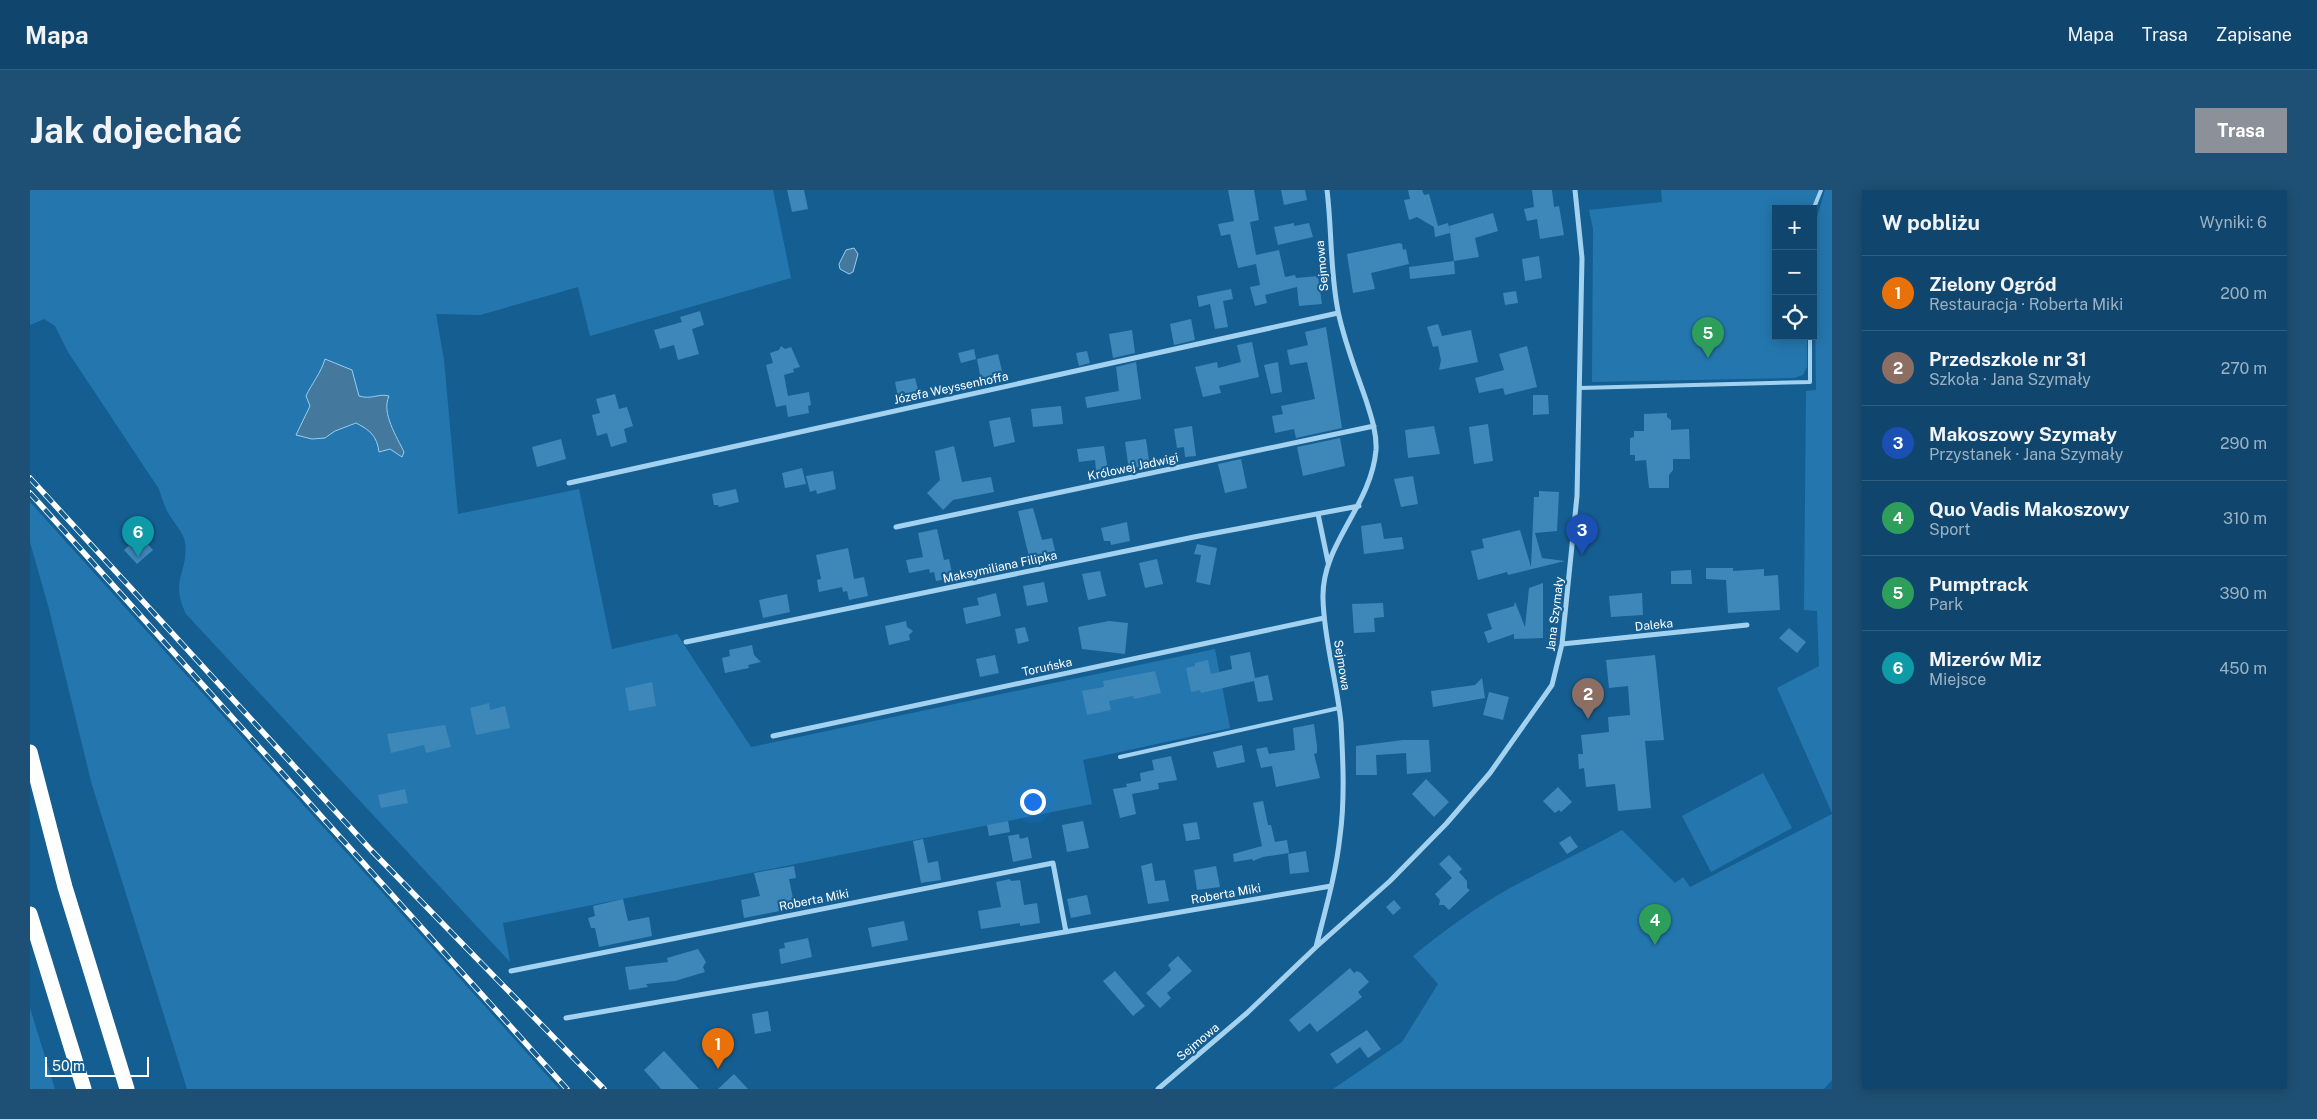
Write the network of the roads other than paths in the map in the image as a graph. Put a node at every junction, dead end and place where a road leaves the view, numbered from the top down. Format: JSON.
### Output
{"nodes":[{"id":1,"x":1327,"y":190,"type":"edge"},
{"id":2,"x":1574,"y":190,"type":"edge"},
{"id":3,"x":1821,"y":190,"type":"edge"},
{"id":4,"x":1815,"y":205,"type":"edge"},
{"id":5,"x":1338,"y":313,"type":"junction"},
{"id":6,"x":1810,"y":340,"type":"edge"},
{"id":7,"x":1580,"y":388,"type":"junction"},
{"id":8,"x":1374,"y":426,"type":"junction"},
{"id":9,"x":569,"y":483,"type":"dead end"},
{"id":10,"x":1359,"y":506,"type":"junction"},
{"id":11,"x":1318,"y":514,"type":"junction"},
{"id":12,"x":896,"y":527,"type":"dead end"},
{"id":13,"x":1328,"y":562,"type":"junction"},
{"id":14,"x":1324,"y":618,"type":"junction"},
{"id":15,"x":1747,"y":626,"type":"dead end"},
{"id":16,"x":686,"y":642,"type":"dead end"},
{"id":17,"x":1562,"y":644,"type":"junction"},
{"id":18,"x":1339,"y":708,"type":"junction"},
{"id":19,"x":773,"y":736,"type":"dead end"},
{"id":20,"x":30,"y":752,"type":"edge"},
{"id":21,"x":1120,"y":756,"type":"dead end"},
{"id":22,"x":1331,"y":886,"type":"junction"},
{"id":23,"x":30,"y":914,"type":"edge"},
{"id":24,"x":1066,"y":932,"type":"junction"},
{"id":25,"x":1316,"y":947,"type":"junction"},
{"id":26,"x":511,"y":971,"type":"dead end"},
{"id":27,"x":566,"y":1018,"type":"dead end"},
{"id":28,"x":84,"y":1089,"type":"edge"},
{"id":29,"x":128,"y":1089,"type":"edge"},
{"id":30,"x":1158,"y":1089,"type":"edge"}],
"edges":[{"from":1,"to":5,"type":"street","name":"Sejmowa"},
{"from":2,"to":7,"type":"street","name":"Jana Szymały"},
{"from":3,"to":4,"type":"lane"},
{"from":5,"to":8,"type":"street","name":"Sejmowa"},
{"from":5,"to":9,"type":"street","name":"Józefa Weyssenhoffa"},
{"from":6,"to":7,"type":"lane"},
{"from":7,"to":17,"type":"street","name":"Jana Szymały"},
{"from":8,"to":10,"type":"street","name":"Sejmowa"},
{"from":8,"to":12,"type":"street","name":"Królowej Jadwigi"},
{"from":10,"to":11,"type":"street","name":"Maksymiliana Filipka"},
{"from":10,"to":13,"type":"street","name":"Sejmowa"},
{"from":11,"to":13,"type":"street"},
{"from":11,"to":16,"type":"street","name":"Maksymiliana Filipka"},
{"from":13,"to":14,"type":"street","name":"Sejmowa"},
{"from":14,"to":18,"type":"street","name":"Sejmowa"},
{"from":14,"to":19,"type":"street","name":"Toruńska"},
{"from":15,"to":17,"type":"street","name":"Daleka"},
{"from":17,"to":25,"type":"street","name":"Jana Szymały"},
{"from":18,"to":21,"type":"lane"},
{"from":18,"to":22,"type":"street","name":"Sejmowa"},
{"from":20,"to":29,"type":"highway"},
{"from":22,"to":24,"type":"street","name":"Roberta Miki"},
{"from":22,"to":25,"type":"street","name":"Sejmowa"},
{"from":23,"to":28,"type":"highway"},
{"from":24,"to":26,"type":"street","name":"Roberta Miki"},
{"from":24,"to":27,"type":"street","name":"Roberta Miki"},
{"from":25,"to":30,"type":"street","name":"Sejmowa"}]}
